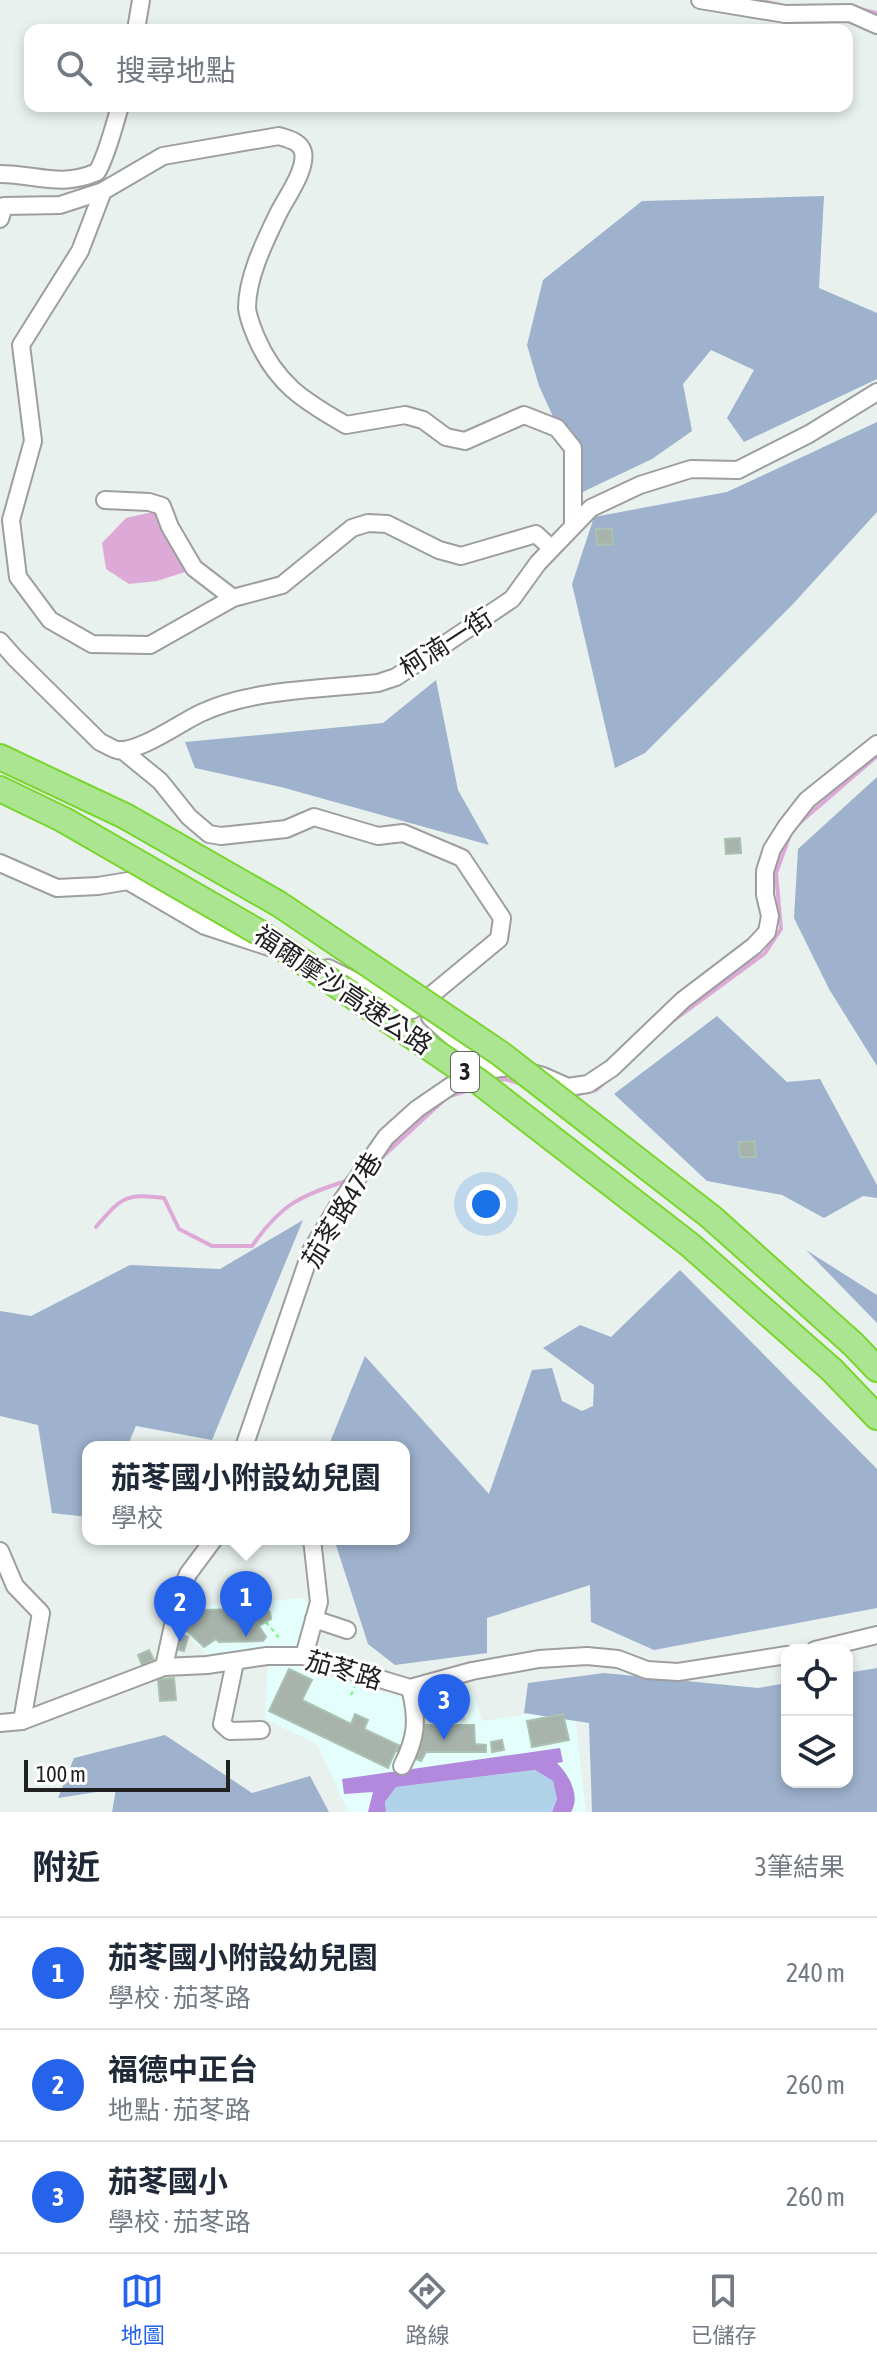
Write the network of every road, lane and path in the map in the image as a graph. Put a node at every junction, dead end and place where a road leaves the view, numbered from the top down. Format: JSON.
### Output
{"nodes":[{"id":1,"x":141,"y":0,"type":"edge"},
{"id":2,"x":700,"y":0,"type":"edge"},
{"id":3,"x":137,"y":24,"type":"edge"},
{"id":4,"x":877,"y":25,"type":"edge"},
{"id":5,"x":118,"y":112,"type":"edge"},
{"id":6,"x":0,"y":174,"type":"edge"},
{"id":7,"x":103,"y":191,"type":"junction"},
{"id":8,"x":0,"y":219,"type":"edge"},
{"id":9,"x":877,"y":392,"type":"edge"},
{"id":10,"x":105,"y":500,"type":"dead end"},
{"id":11,"x":573,"y":524,"type":"junction"},
{"id":12,"x":551,"y":548,"type":"junction"},
{"id":13,"x":233,"y":598,"type":"junction"},
{"id":14,"x":0,"y":641,"type":"edge"},
{"id":15,"x":877,"y":744,"type":"edge"},
{"id":16,"x":122,"y":750,"type":"junction"},
{"id":17,"x":0,"y":757,"type":"edge"},
{"id":18,"x":0,"y":789,"type":"edge"},
{"id":19,"x":0,"y":863,"type":"edge"},
{"id":20,"x":418,"y":1006,"type":"junction"},
{"id":21,"x":488,"y":1070,"type":"junction"},
{"id":22,"x":877,"y":1369,"type":"edge"},
{"id":23,"x":877,"y":1417,"type":"edge"},
{"id":24,"x":246,"y":1441,"type":"edge"},
{"id":25,"x":210,"y":1545,"type":"edge"},
{"id":26,"x":313,"y":1545,"type":"edge"},
{"id":27,"x":0,"y":1551,"type":"edge"},
{"id":28,"x":314,"y":1619,"type":"junction"},
{"id":29,"x":266,"y":1622,"type":"dead end"},
{"id":30,"x":347,"y":1630,"type":"dead end"},
{"id":31,"x":877,"y":1635,"type":"edge"},
{"id":32,"x":840,"y":1644,"type":"edge"},
{"id":33,"x":284,"y":1656,"type":"junction"},
{"id":34,"x":304,"y":1656,"type":"junction"},
{"id":35,"x":781,"y":1656,"type":"edge"},
{"id":36,"x":235,"y":1662,"type":"junction"},
{"id":37,"x":164,"y":1667,"type":"junction"},
{"id":38,"x":410,"y":1688,"type":"junction"},
{"id":39,"x":22,"y":1721,"type":"junction"},
{"id":40,"x":0,"y":1723,"type":"edge"},
{"id":41,"x":261,"y":1730,"type":"dead end"},
{"id":42,"x":402,"y":1766,"type":"dead end"}],
"edges":[{"from":1,"to":3,"type":"street"},
{"from":2,"to":4,"type":"street"},
{"from":5,"to":6,"type":"street"},
{"from":7,"to":8,"type":"street"},
{"from":7,"to":11,"type":"street"},
{"from":7,"to":13,"type":"street"},
{"from":9,"to":11,"type":"street","name":"柯湳一街"},
{"from":10,"to":13,"type":"street"},
{"from":11,"to":12,"type":"street","name":"柯湳一街"},
{"from":12,"to":13,"type":"street"},
{"from":12,"to":16,"type":"street","name":"柯湳一街"},
{"from":14,"to":16,"type":"street"},
{"from":15,"to":21,"type":"street"},
{"from":16,"to":20,"type":"street"},
{"from":17,"to":22,"type":"highway","name":"福爾摩沙高速公路","number":"3","bridge":true},
{"from":18,"to":23,"type":"highway","name":"福爾摩沙高速公路","number":"3","bridge":true},
{"from":19,"to":20,"type":"street"},
{"from":20,"to":21,"type":"street"},
{"from":21,"to":24,"type":"street","name":"茄苳路47巷"},
{"from":25,"to":37,"type":"street"},
{"from":26,"to":28,"type":"street"},
{"from":27,"to":39,"type":"street"},
{"from":28,"to":30,"type":"street"},
{"from":28,"to":34,"type":"street"},
{"from":29,"to":33,"type":"path"},
{"from":31,"to":32,"type":"street"},
{"from":33,"to":34,"type":"street","name":"茄苳路"},
{"from":33,"to":36,"type":"street","name":"茄苳路"},
{"from":34,"to":38,"type":"street","name":"茄苳路"},
{"from":35,"to":38,"type":"street","name":"茄苳路"},
{"from":36,"to":37,"type":"street","name":"茄苳路"},
{"from":36,"to":41,"type":"street"},
{"from":37,"to":39,"type":"street","name":"茄苳路"},
{"from":38,"to":42,"type":"street"},
{"from":39,"to":40,"type":"street","name":"茄苳路"}]}
